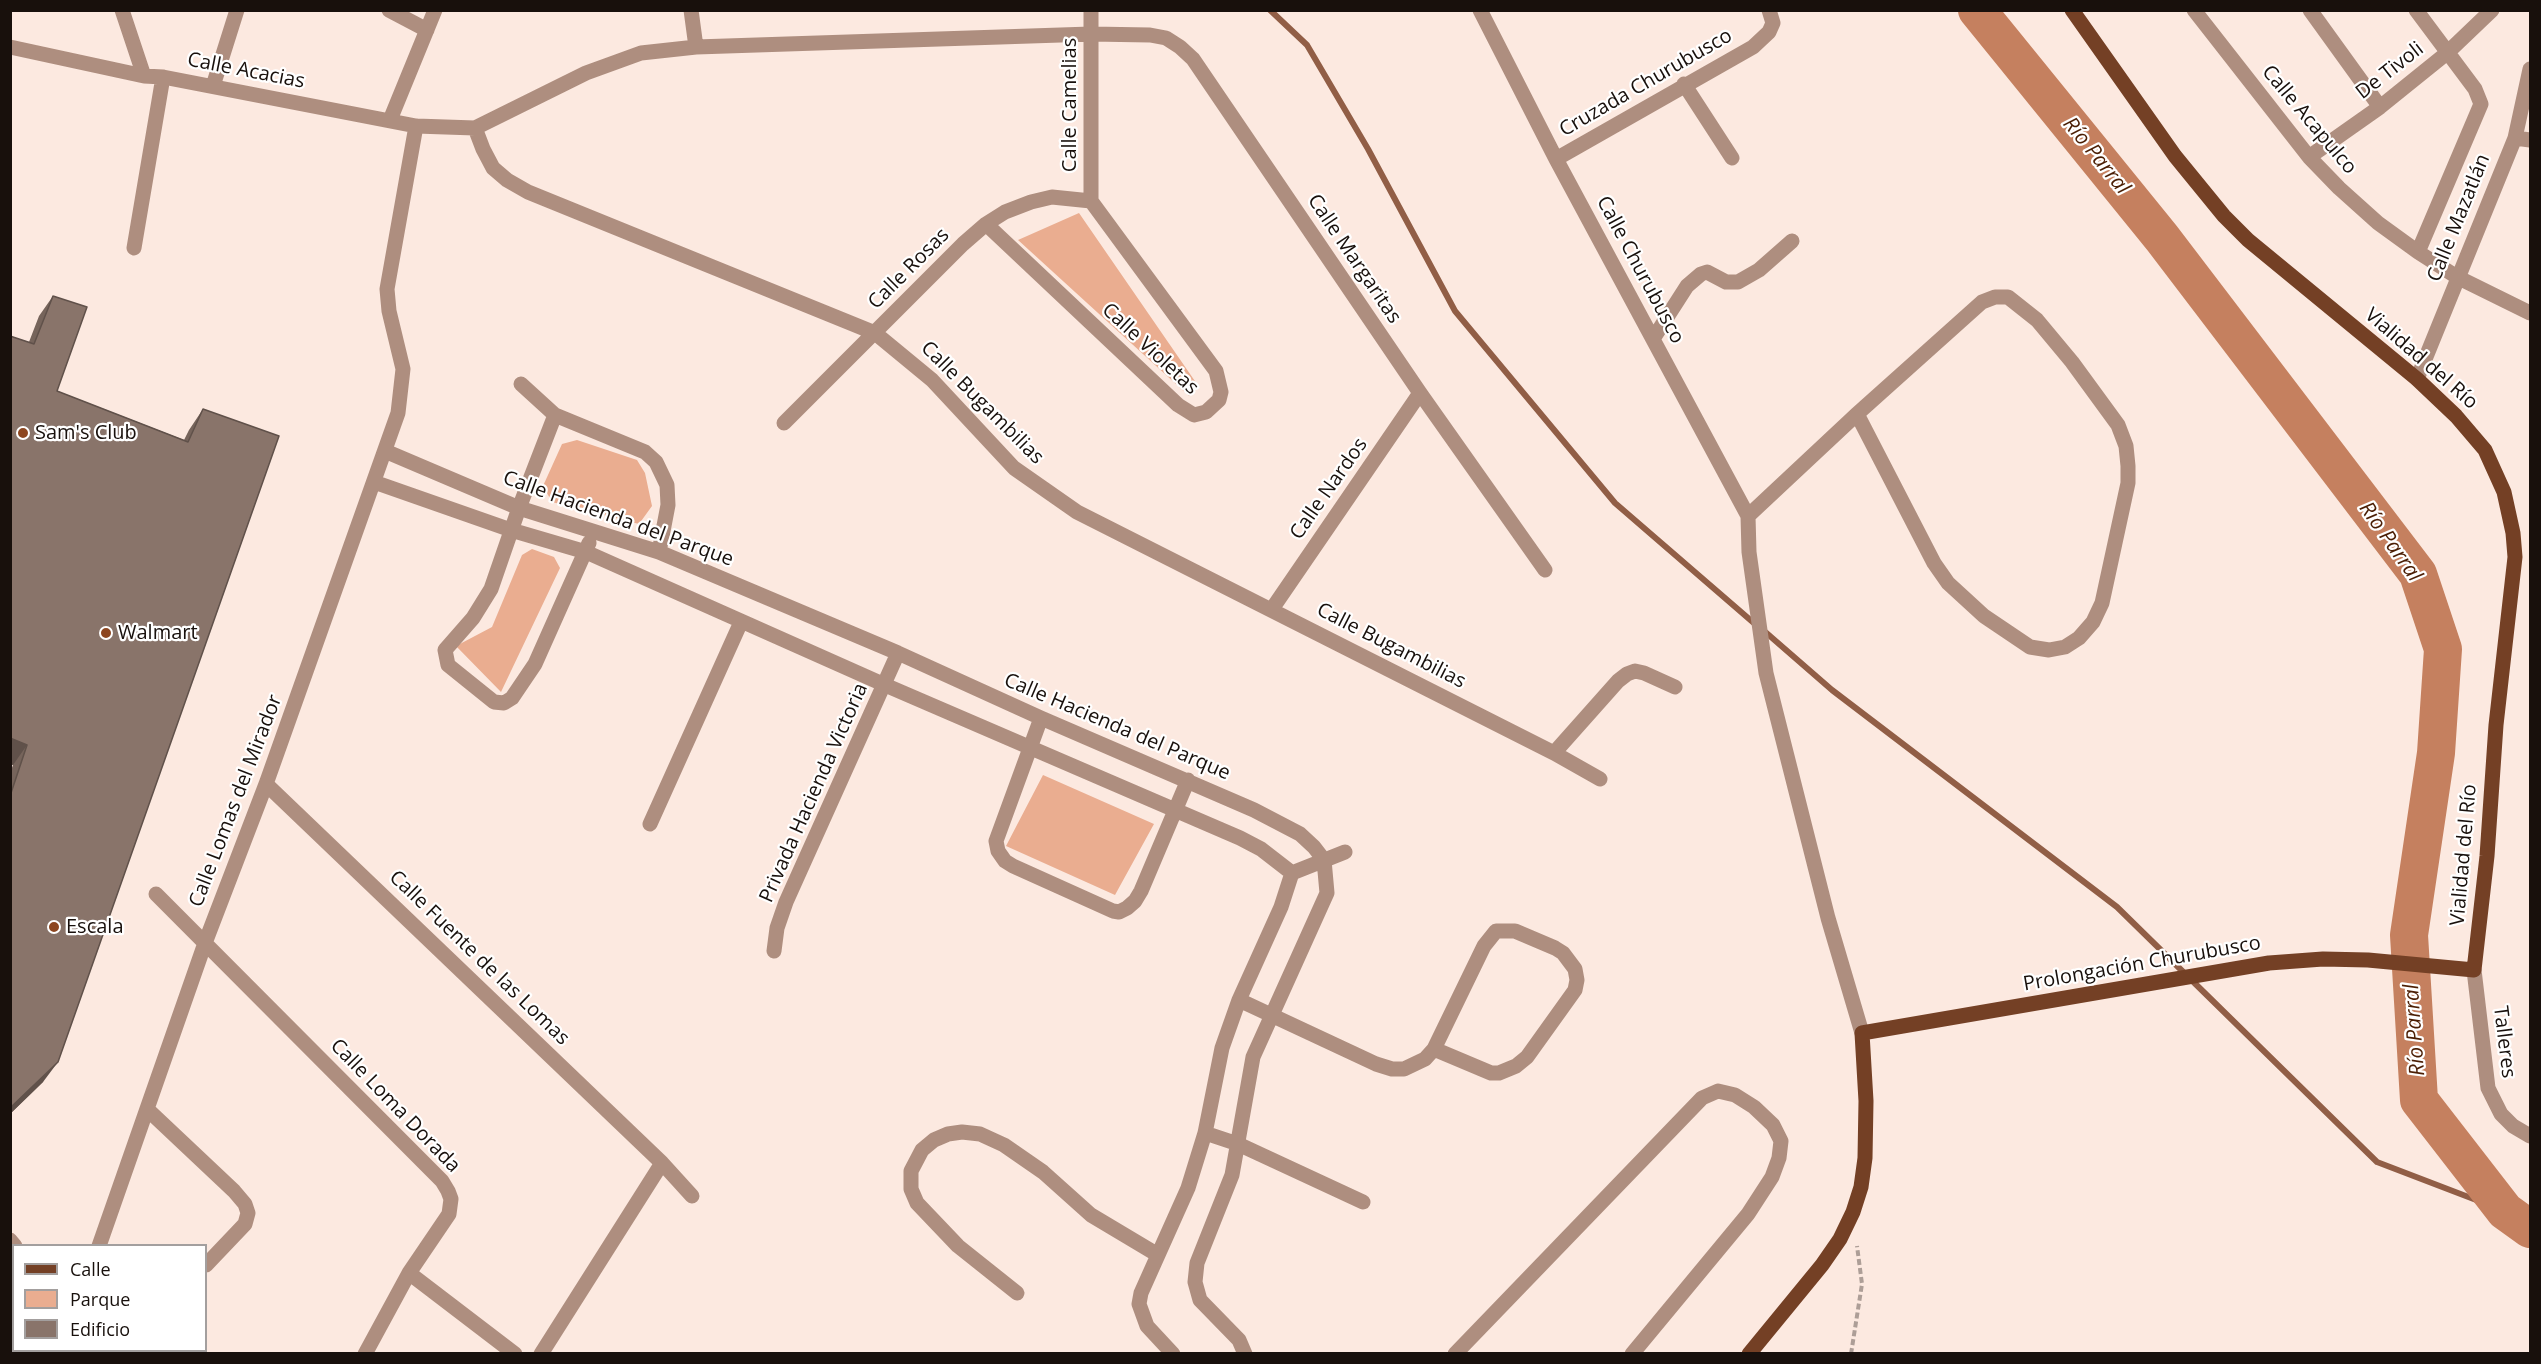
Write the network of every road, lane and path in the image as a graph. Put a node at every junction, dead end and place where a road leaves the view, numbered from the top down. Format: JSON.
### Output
{"nodes":[{"id":1,"x":122,"y":10,"type":"edge"},
{"id":2,"x":237,"y":10,"type":"edge"},
{"id":3,"x":389,"y":10,"type":"edge"},
{"id":4,"x":435,"y":10,"type":"edge"},
{"id":5,"x":691,"y":10,"type":"edge"},
{"id":6,"x":1091,"y":10,"type":"edge"},
{"id":7,"x":1480,"y":10,"type":"edge"},
{"id":8,"x":2072,"y":10,"type":"edge"},
{"id":9,"x":2194,"y":10,"type":"edge"},
{"id":10,"x":2310,"y":10,"type":"edge"},
{"id":11,"x":2416,"y":10,"type":"edge"},
{"id":12,"x":2492,"y":10,"type":"edge"},
{"id":13,"x":1770,"y":13,"type":"edge"},
{"id":14,"x":427,"y":30,"type":"junction"},
{"id":15,"x":1091,"y":34,"type":"junction"},
{"id":16,"x":10,"y":47,"type":"edge"},
{"id":17,"x":696,"y":48,"type":"junction"},
{"id":18,"x":2447,"y":53,"type":"junction"},
{"id":19,"x":2530,"y":69,"type":"edge"},
{"id":20,"x":144,"y":76,"type":"junction"},
{"id":21,"x":163,"y":77,"type":"junction"},
{"id":22,"x":1684,"y":84,"type":"junction"},
{"id":23,"x":213,"y":86,"type":"junction"},
{"id":24,"x":2380,"y":107,"type":"junction"},
{"id":25,"x":390,"y":120,"type":"junction"},
{"id":26,"x":416,"y":126,"type":"junction"},
{"id":27,"x":475,"y":128,"type":"junction"},
{"id":28,"x":2514,"y":138,"type":"junction"},
{"id":29,"x":2530,"y":140,"type":"edge"},
{"id":30,"x":2309,"y":157,"type":"junction"},
{"id":31,"x":1732,"y":158,"type":"dead end"},
{"id":32,"x":1556,"y":159,"type":"junction"},
{"id":33,"x":1091,"y":201,"type":"junction"},
{"id":34,"x":986,"y":224,"type":"junction"},
{"id":35,"x":1792,"y":241,"type":"dead end"},
{"id":36,"x":134,"y":248,"type":"dead end"},
{"id":37,"x":2418,"y":252,"type":"junction"},
{"id":38,"x":2457,"y":277,"type":"junction"},
{"id":39,"x":2530,"y":313,"type":"edge"},
{"id":40,"x":875,"y":333,"type":"junction"},
{"id":41,"x":1653,"y":339,"type":"junction"},
{"id":42,"x":2417,"y":379,"type":"junction"},
{"id":43,"x":521,"y":384,"type":"dead end"},
{"id":44,"x":1420,"y":393,"type":"junction"},
{"id":45,"x":1857,"y":414,"type":"junction"},
{"id":46,"x":555,"y":415,"type":"junction"},
{"id":47,"x":784,"y":423,"type":"dead end"},
{"id":48,"x":385,"y":451,"type":"junction"},
{"id":49,"x":374,"y":482,"type":"junction"},
{"id":50,"x":519,"y":508,"type":"junction"},
{"id":51,"x":1748,"y":516,"type":"junction"},
{"id":52,"x":511,"y":530,"type":"junction"},
{"id":53,"x":593,"y":531,"type":"junction"},
{"id":54,"x":585,"y":552,"type":"junction"},
{"id":55,"x":659,"y":552,"type":"junction"},
{"id":56,"x":1545,"y":570,"type":"dead end"},
{"id":57,"x":1272,"y":609,"type":"junction"},
{"id":58,"x":741,"y":622,"type":"junction"},
{"id":59,"x":898,"y":653,"type":"junction"},
{"id":60,"x":885,"y":685,"type":"junction"},
{"id":61,"x":1675,"y":687,"type":"dead end"},
{"id":62,"x":1041,"y":718,"type":"junction"},
{"id":63,"x":1028,"y":748,"type":"junction"},
{"id":64,"x":1554,"y":753,"type":"junction"},
{"id":65,"x":1599,"y":779,"type":"dead end"},
{"id":66,"x":1188,"y":780,"type":"junction"},
{"id":67,"x":266,"y":784,"type":"junction"},
{"id":68,"x":1174,"y":812,"type":"junction"},
{"id":69,"x":650,"y":824,"type":"dead end"},
{"id":70,"x":1345,"y":852,"type":"dead end"},
{"id":71,"x":1324,"y":860,"type":"junction"},
{"id":72,"x":1292,"y":873,"type":"junction"},
{"id":73,"x":156,"y":894,"type":"dead end"},
{"id":74,"x":205,"y":943,"type":"junction"},
{"id":75,"x":774,"y":951,"type":"dead end"},
{"id":76,"x":2474,"y":970,"type":"junction"},
{"id":77,"x":1239,"y":1000,"type":"junction"},
{"id":78,"x":1270,"y":1014,"type":"junction"},
{"id":79,"x":1862,"y":1033,"type":"junction"},
{"id":80,"x":1434,"y":1049,"type":"junction"},
{"id":81,"x":147,"y":1109,"type":"junction"},
{"id":82,"x":1205,"y":1133,"type":"junction"},
{"id":83,"x":2530,"y":1136,"type":"edge"},
{"id":84,"x":1238,"y":1144,"type":"junction"},
{"id":85,"x":662,"y":1163,"type":"junction"},
{"id":86,"x":692,"y":1196,"type":"dead end"},
{"id":87,"x":1363,"y":1202,"type":"dead end"},
{"id":88,"x":1857,"y":1243,"type":"dead end"},
{"id":89,"x":99,"y":1244,"type":"edge"},
{"id":90,"x":1158,"y":1255,"type":"junction"},
{"id":91,"x":207,"y":1264,"type":"edge"},
{"id":92,"x":409,"y":1273,"type":"junction"},
{"id":93,"x":1017,"y":1293,"type":"dead end"},
{"id":94,"x":365,"y":1353,"type":"edge"},
{"id":95,"x":515,"y":1353,"type":"edge"},
{"id":96,"x":541,"y":1353,"type":"edge"},
{"id":97,"x":1173,"y":1353,"type":"edge"},
{"id":98,"x":1245,"y":1353,"type":"edge"},
{"id":99,"x":1455,"y":1353,"type":"edge"},
{"id":100,"x":1632,"y":1353,"type":"edge"},
{"id":101,"x":1749,"y":1353,"type":"edge"},
{"id":102,"x":1851,"y":1353,"type":"edge"}],
"edges":[{"from":1,"to":20,"type":"street"},
{"from":2,"to":23,"type":"street"},
{"from":3,"to":14,"type":"street"},
{"from":4,"to":14,"type":"street"},
{"from":5,"to":17,"type":"street"},
{"from":6,"to":15,"type":"street","name":"Calle Camelias"},
{"from":7,"to":32,"type":"street","name":"Calle Churubusco"},
{"from":8,"to":42,"type":"main road","name":"Vialidad del Río"},
{"from":9,"to":30,"type":"street","name":"Calle Acapulco"},
{"from":10,"to":24,"type":"street"},
{"from":11,"to":18,"type":"street"},
{"from":12,"to":18,"type":"street","name":"De Tivoli"},
{"from":13,"to":22,"type":"street","name":"Cruzada Churubusco"},
{"from":14,"to":25,"type":"street"},
{"from":15,"to":17,"type":"street","name":"Calle Margaritas"},
{"from":15,"to":33,"type":"street","name":"Calle Camelias"},
{"from":15,"to":44,"type":"street","name":"Calle Margaritas"},
{"from":16,"to":20,"type":"street","name":"Calle Acacias"},
{"from":17,"to":27,"type":"street","name":"Calle Margaritas"},
{"from":18,"to":24,"type":"street","name":"De Tivoli"},
{"from":18,"to":37,"type":"street","name":"Calle Mazatlán"},
{"from":19,"to":28,"type":"street","name":"Calle Mazatlán"},
{"from":20,"to":21,"type":"street","name":"Calle Acacias"},
{"from":21,"to":23,"type":"street","name":"Calle Acacias"},
{"from":21,"to":36,"type":"street"},
{"from":22,"to":31,"type":"street"},
{"from":22,"to":32,"type":"street","name":"Cruzada Churubusco"},
{"from":23,"to":25,"type":"street","name":"Calle Acacias"},
{"from":24,"to":30,"type":"street","name":"De Tivoli"},
{"from":25,"to":26,"type":"street","name":"Calle Acacias"},
{"from":26,"to":27,"type":"street","name":"Calle Acacias"},
{"from":26,"to":48,"type":"street","name":"Calle Lomas del Mirador"},
{"from":27,"to":40,"type":"street","name":"Calle Bugambilias"},
{"from":28,"to":29,"type":"street"},
{"from":28,"to":38,"type":"street","name":"Calle Mazatlán"},
{"from":30,"to":37,"type":"street","name":"Calle Acapulco"},
{"from":32,"to":41,"type":"street","name":"Calle Churubusco"},
{"from":33,"to":34,"type":"street","name":"Calle Rosas"},
{"from":33,"to":34,"type":"street","name":"Calle Violetas"},
{"from":34,"to":40,"type":"street","name":"Calle Rosas"},
{"from":35,"to":41,"type":"street"},
{"from":37,"to":38,"type":"street","name":"Calle Acapulco"},
{"from":38,"to":39,"type":"street","name":"Calle Acapulco"},
{"from":38,"to":42,"type":"street","name":"Calle Mazatlán"},
{"from":40,"to":47,"type":"street","name":"Calle Rosas"},
{"from":40,"to":57,"type":"street","name":"Calle Bugambilias"},
{"from":41,"to":51,"type":"street","name":"Calle Churubusco"},
{"from":42,"to":76,"type":"main road","name":"Vialidad del Río"},
{"from":43,"to":46,"type":"street"},
{"from":44,"to":56,"type":"street","name":"Calle Margaritas"},
{"from":44,"to":57,"type":"street","name":"Calle Nardos"},
{"from":45,"to":45,"type":"street"},
{"from":45,"to":51,"type":"street"},
{"from":46,"to":50,"type":"street"},
{"from":46,"to":55,"type":"street"},
{"from":48,"to":49,"type":"street","name":"Calle Lomas del Mirador"},
{"from":48,"to":50,"type":"street","name":"Calle Hacienda del Parque"},
{"from":49,"to":52,"type":"street"},
{"from":49,"to":67,"type":"street","name":"Calle Lomas del Mirador"},
{"from":50,"to":52,"type":"street"},
{"from":50,"to":53,"type":"street","name":"Calle Hacienda del Parque"},
{"from":51,"to":79,"type":"street","name":"Calle Churubusco"},
{"from":52,"to":54,"type":"street"},
{"from":52,"to":54,"type":"street"},
{"from":53,"to":54,"type":"street"},
{"from":53,"to":55,"type":"street","name":"Calle Hacienda del Parque"},
{"from":54,"to":58,"type":"street"},
{"from":55,"to":59,"type":"street","name":"Calle Hacienda del Parque"},
{"from":57,"to":64,"type":"street","name":"Calle Bugambilias"},
{"from":58,"to":60,"type":"street"},
{"from":58,"to":69,"type":"street"},
{"from":59,"to":60,"type":"street","name":"Privada Hacienda Victoria"},
{"from":59,"to":62,"type":"street","name":"Calle Hacienda del Parque"},
{"from":60,"to":63,"type":"street"},
{"from":60,"to":75,"type":"street","name":"Privada Hacienda Victoria"},
{"from":61,"to":64,"type":"street"},
{"from":62,"to":63,"type":"street"},
{"from":62,"to":66,"type":"street","name":"Calle Hacienda del Parque"},
{"from":63,"to":68,"type":"street"},
{"from":63,"to":68,"type":"street"},
{"from":64,"to":65,"type":"street","name":"Calle Bugambilias"},
{"from":66,"to":68,"type":"street"},
{"from":66,"to":71,"type":"street","name":"Calle Hacienda del Parque"},
{"from":67,"to":74,"type":"street","name":"Calle Lomas del Mirador"},
{"from":67,"to":85,"type":"street","name":"Calle Fuente de las Lomas"},
{"from":68,"to":72,"type":"street"},
{"from":70,"to":71,"type":"street"},
{"from":71,"to":72,"type":"street"},
{"from":71,"to":78,"type":"street"},
{"from":72,"to":77,"type":"street"},
{"from":73,"to":74,"type":"street","name":"Calle Loma Dorada"},
{"from":74,"to":81,"type":"street","name":"Calle Lomas del Mirador"},
{"from":74,"to":92,"type":"street","name":"Calle Loma Dorada"},
{"from":76,"to":79,"type":"main road","name":"Prolongación Churubusco"},
{"from":76,"to":83,"type":"street","name":"Talleres"},
{"from":77,"to":78,"type":"street"},
{"from":77,"to":82,"type":"street"},
{"from":78,"to":80,"type":"street"},
{"from":78,"to":84,"type":"street"},
{"from":79,"to":101,"type":"main road"},
{"from":80,"to":80,"type":"street"},
{"from":81,"to":89,"type":"street","name":"Calle Lomas del Mirador"},
{"from":81,"to":91,"type":"street"},
{"from":82,"to":84,"type":"street"},
{"from":82,"to":90,"type":"street"},
{"from":84,"to":87,"type":"street"},
{"from":84,"to":98,"type":"street"},
{"from":85,"to":86,"type":"street","name":"Calle Fuente de las Lomas"},
{"from":85,"to":96,"type":"street"},
{"from":88,"to":102,"type":"path"},
{"from":90,"to":93,"type":"street"},
{"from":90,"to":97,"type":"street"},
{"from":92,"to":94,"type":"street","name":"Calle Loma Dorada"},
{"from":92,"to":95,"type":"street"},
{"from":99,"to":100,"type":"street"}]}
